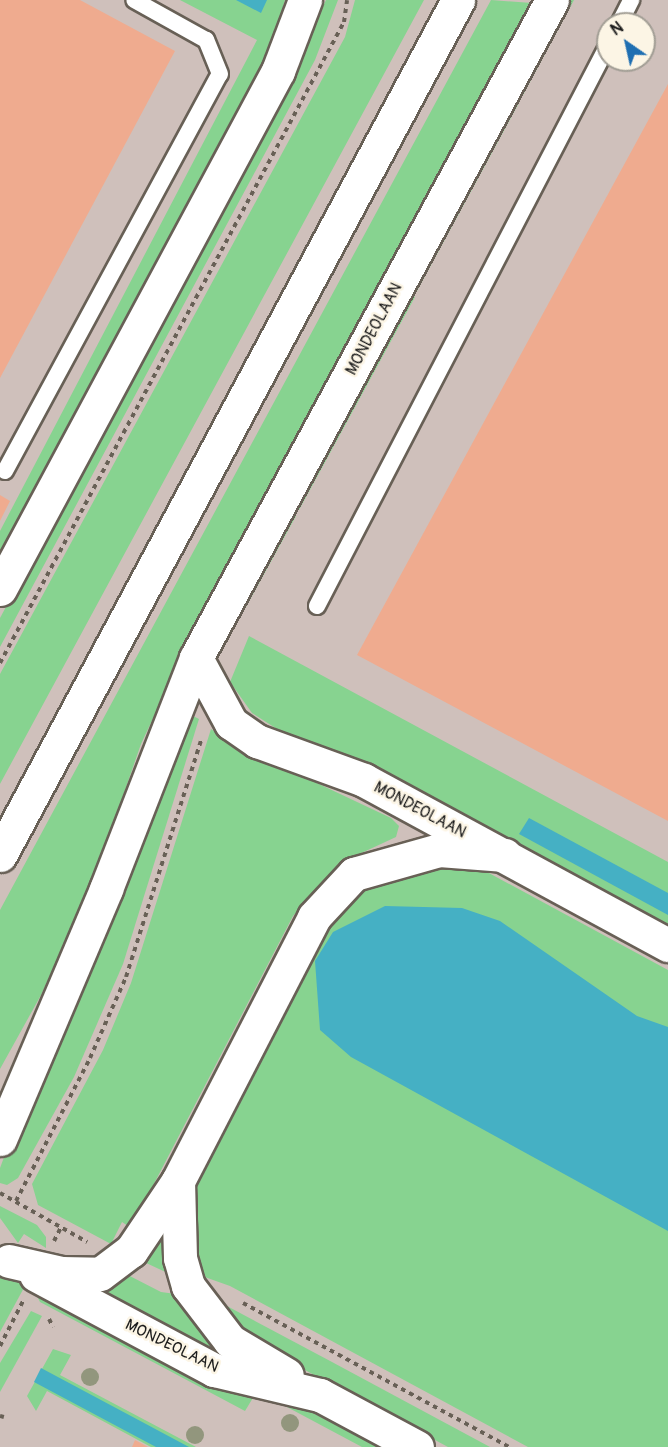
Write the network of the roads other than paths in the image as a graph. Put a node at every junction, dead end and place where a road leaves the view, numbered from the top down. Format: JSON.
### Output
{"nodes":[{"id":1,"x":134,"y":0,"type":"edge"},
{"id":2,"x":305,"y":0,"type":"edge"},
{"id":3,"x":458,"y":0,"type":"edge"},
{"id":4,"x":552,"y":0,"type":"edge"},
{"id":5,"x":596,"y":68,"type":"edge"},
{"id":6,"x":4,"y":471,"type":"dead end"},
{"id":7,"x":0,"y":589,"type":"edge"},
{"id":8,"x":317,"y":606,"type":"dead end"},
{"id":9,"x":196,"y":658,"type":"junction"},
{"id":10,"x":0,"y":855,"type":"edge"},
{"id":11,"x":505,"y":855,"type":"junction"},
{"id":12,"x":668,"y":945,"type":"edge"},
{"id":13,"x":54,"y":1007,"type":"junction"},
{"id":14,"x":0,"y":1089,"type":"edge"},
{"id":15,"x":0,"y":1139,"type":"edge"},
{"id":16,"x":178,"y":1181,"type":"junction"},
{"id":17,"x":5,"y":1258,"type":"edge"},
{"id":18,"x":320,"y":1395,"type":"junction"},
{"id":19,"x":417,"y":1447,"type":"edge"}],
"edges":[{"from":1,"to":6,"type":"lane"},
{"from":2,"to":7,"type":"street"},
{"from":3,"to":10,"type":"street"},
{"from":4,"to":9,"type":"street","name":"MONDEOLAAN"},
{"from":5,"to":8,"type":"lane"},
{"from":9,"to":11,"type":"street","name":"MONDEOLAAN"},
{"from":9,"to":13,"type":"street","name":"MONDEOLAAN"},
{"from":11,"to":12,"type":"street","name":"MONDEOLAAN"},
{"from":11,"to":16,"type":"street"},
{"from":13,"to":14,"type":"street"},
{"from":13,"to":15,"type":"street"},
{"from":16,"to":17,"type":"street"},
{"from":16,"to":18,"type":"street"},
{"from":17,"to":18,"type":"street","name":"MONDEOLAAN"},
{"from":18,"to":19,"type":"street","name":"MONDEOLAAN"}]}
